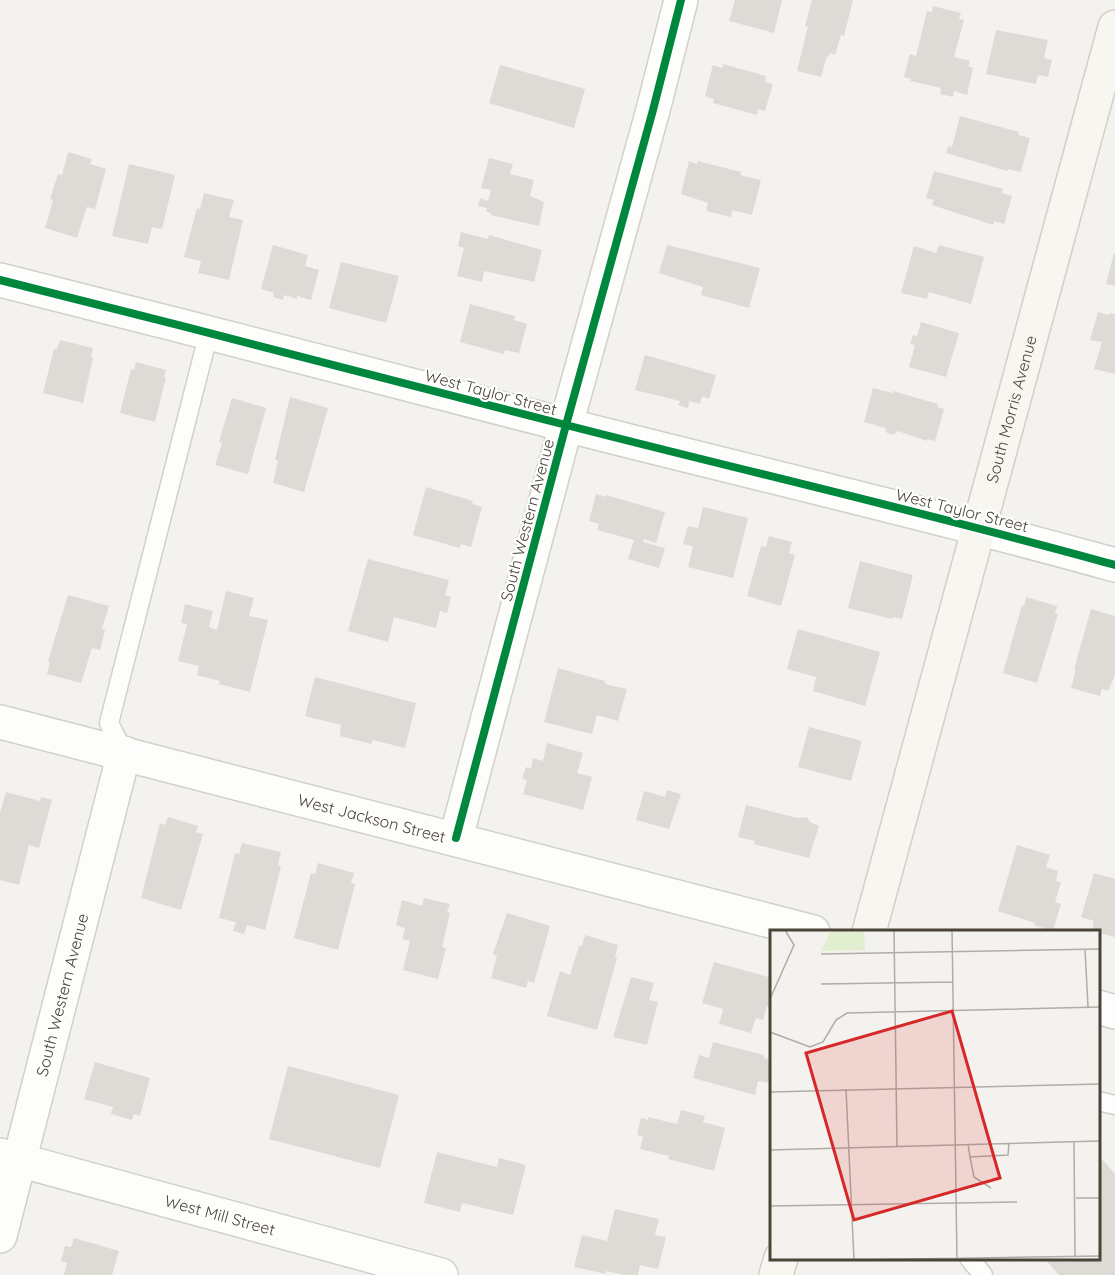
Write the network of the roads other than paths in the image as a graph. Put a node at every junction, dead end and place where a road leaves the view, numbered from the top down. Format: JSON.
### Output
{"nodes":[{"id":1,"x":681,"y":0,"type":"edge"},
{"id":2,"x":1115,"y":27,"type":"edge"},
{"id":3,"x":0,"y":280,"type":"edge"},
{"id":4,"x":209,"y":332,"type":"junction"},
{"id":5,"x":566,"y":425,"type":"junction"},
{"id":6,"x":978,"y":527,"type":"junction"},
{"id":7,"x":1115,"y":565,"type":"edge"},
{"id":8,"x":0,"y":722,"type":"edge"},
{"id":9,"x":124,"y":753,"type":"junction"},
{"id":10,"x":456,"y":838,"type":"junction"},
{"id":11,"x":805,"y":930,"type":"edge"},
{"id":12,"x":870,"y":930,"type":"edge"},
{"id":13,"x":1100,"y":1008,"type":"edge"},
{"id":14,"x":1115,"y":1012,"type":"edge"},
{"id":15,"x":1100,"y":1101,"type":"edge"},
{"id":16,"x":1115,"y":1105,"type":"edge"},
{"id":17,"x":10,"y":1158,"type":"edge"},
{"id":18,"x":0,"y":1236,"type":"edge"},
{"id":19,"x":780,"y":1260,"type":"edge"},
{"id":20,"x":971,"y":1260,"type":"edge"},
{"id":21,"x":441,"y":1275,"type":"edge"},
{"id":22,"x":776,"y":1275,"type":"edge"},
{"id":23,"x":983,"y":1275,"type":"edge"}],
"edges":[{"from":1,"to":5,"type":"street","name":"South Western Avenue"},
{"from":2,"to":6,"type":"main road","name":"South Morris Avenue"},
{"from":3,"to":4,"type":"street","name":"West Taylor Street"},
{"from":4,"to":5,"type":"street","name":"West Taylor Street"},
{"from":4,"to":9,"type":"lane"},
{"from":5,"to":6,"type":"street","name":"West Taylor Street"},
{"from":5,"to":10,"type":"street","name":"South Western Avenue"},
{"from":6,"to":7,"type":"street","name":"West Taylor Street"},
{"from":6,"to":12,"type":"main road","name":"South Morris Avenue"},
{"from":8,"to":9,"type":"street","name":"West Jackson Street"},
{"from":9,"to":10,"type":"street","name":"West Jackson Street"},
{"from":9,"to":17,"type":"street","name":"South Western Avenue"},
{"from":10,"to":11,"type":"street","name":"West Jackson Street"},
{"from":13,"to":14,"type":"street"},
{"from":15,"to":16,"type":"lane"},
{"from":17,"to":18,"type":"street","name":"South Western Avenue"},
{"from":17,"to":21,"type":"street","name":"West Mill Street"},
{"from":19,"to":22,"type":"main road"},
{"from":20,"to":23,"type":"lane"}]}
